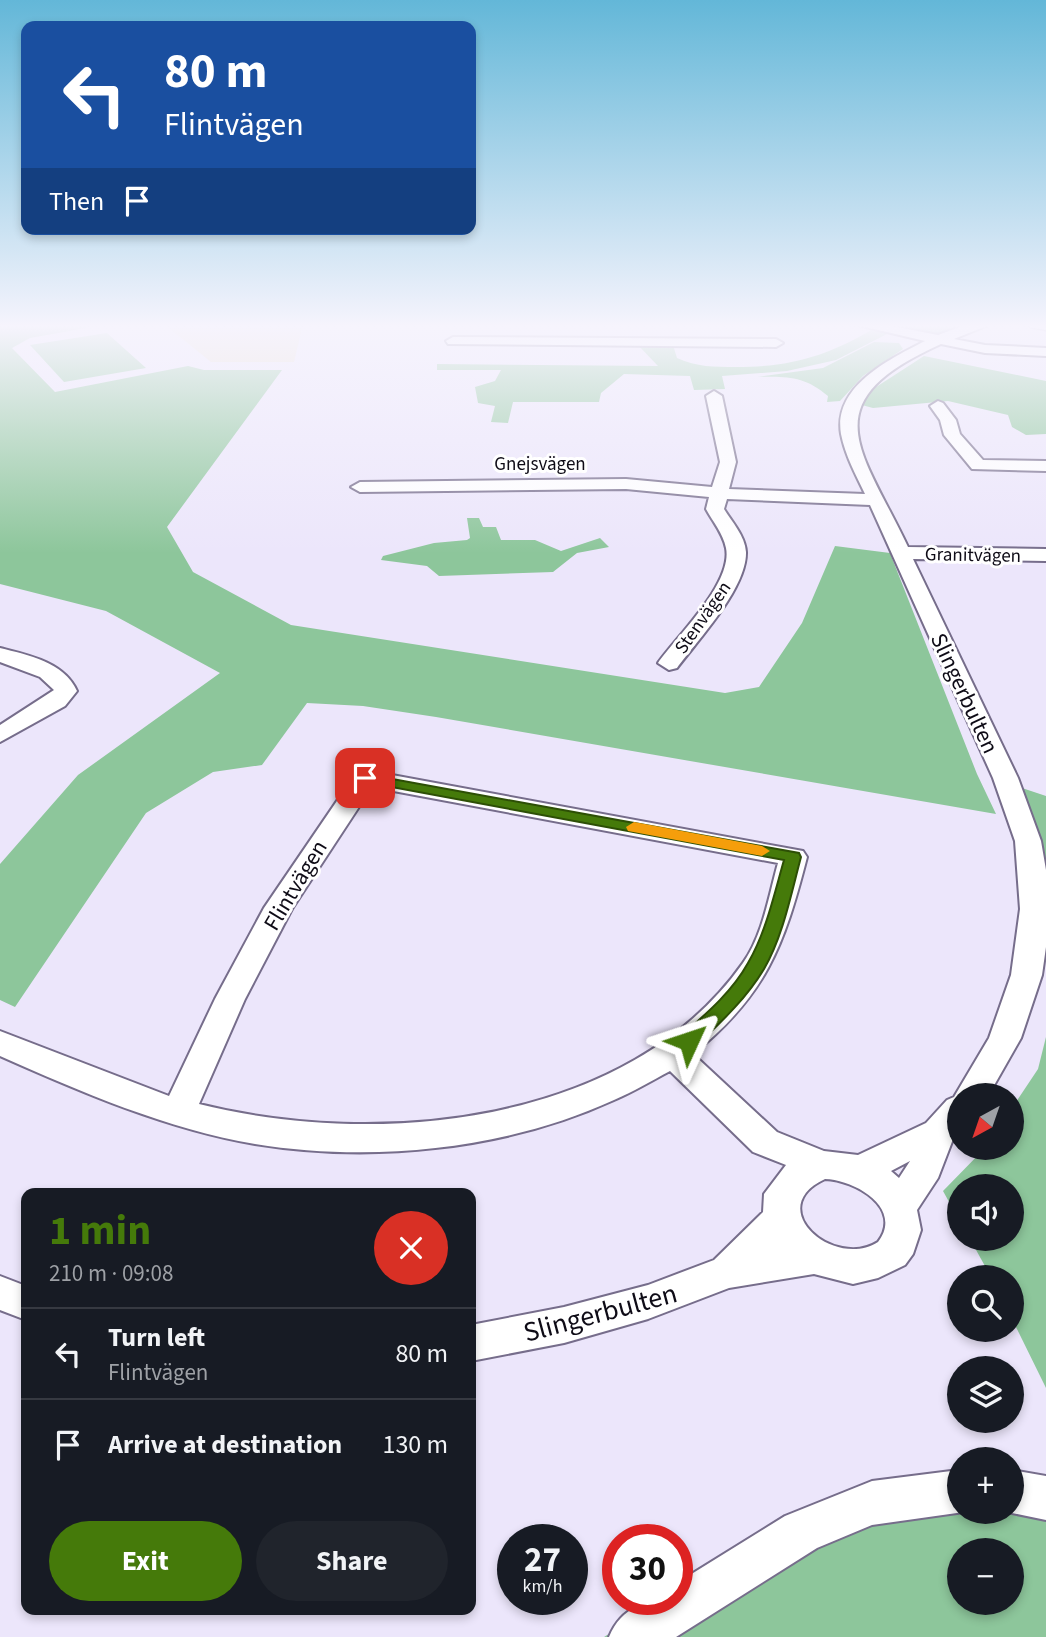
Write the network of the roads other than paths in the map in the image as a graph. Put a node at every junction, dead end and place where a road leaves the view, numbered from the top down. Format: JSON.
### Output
{"nodes":[{"id":1,"x":715,"y":400,"type":"edge"},
{"id":2,"x":855,"y":400,"type":"edge"},
{"id":3,"x":938,"y":406,"type":"dead end"},
{"id":4,"x":1046,"y":466,"type":"edge"},
{"id":5,"x":360,"y":488,"type":"dead end"},
{"id":6,"x":719,"y":493,"type":"junction"},
{"id":7,"x":877,"y":500,"type":"junction"},
{"id":8,"x":901,"y":553,"type":"junction"},
{"id":9,"x":1046,"y":555,"type":"edge"},
{"id":10,"x":0,"y":655,"type":"edge"},
{"id":11,"x":669,"y":663,"type":"dead end"},
{"id":12,"x":0,"y":735,"type":"edge"},
{"id":13,"x":0,"y":1043,"type":"edge"},
{"id":14,"x":673,"y":1054,"type":"junction"},
{"id":15,"x":979,"y":1083,"type":"edge"},
{"id":16,"x":179,"y":1111,"type":"junction"},
{"id":17,"x":947,"y":1122,"type":"edge"},
{"id":18,"x":947,"y":1123,"type":"edge"},
{"id":19,"x":765,"y":1142,"type":"junction"},
{"id":20,"x":822,"y":1165,"type":"junction"},
{"id":21,"x":861,"y":1171,"type":"junction"},
{"id":22,"x":782,"y":1206,"type":"junction"},
{"id":23,"x":900,"y":1206,"type":"junction"},
{"id":24,"x":816,"y":1257,"type":"junction"},
{"id":25,"x":727,"y":1272,"type":"junction"},
{"id":26,"x":0,"y":1293,"type":"edge"},
{"id":27,"x":21,"y":1301,"type":"edge"},
{"id":28,"x":476,"y":1342,"type":"edge"},
{"id":29,"x":947,"y":1494,"type":"edge"},
{"id":30,"x":1024,"y":1494,"type":"edge"},
{"id":31,"x":1046,"y":1498,"type":"edge"},
{"id":32,"x":633,"y":1637,"type":"edge"}],
"edges":[{"from":1,"to":6,"type":"street"},
{"from":2,"to":7,"type":"street","name":"Slingerbulten"},
{"from":3,"to":4,"type":"street"},
{"from":5,"to":6,"type":"street","name":"Gnejsvägen"},
{"from":6,"to":7,"type":"street","name":"Gnejsvägen"},
{"from":6,"to":11,"type":"street","name":"Stenvägen"},
{"from":7,"to":8,"type":"street","name":"Slingerbulten"},
{"from":8,"to":9,"type":"street","name":"Granitvägen"},
{"from":8,"to":15,"type":"street","name":"Slingerbulten"},
{"from":10,"to":12,"type":"street"},
{"from":13,"to":16,"type":"street","name":"Flintvägen"},
{"from":14,"to":16,"type":"street","name":"Flintvägen"},
{"from":14,"to":16,"type":"street","name":"Flintvägen"},
{"from":14,"to":19,"type":"street"},
{"from":17,"to":21,"type":"street"},
{"from":18,"to":23,"type":"street"},
{"from":19,"to":20,"type":"street"},
{"from":19,"to":22,"type":"street"},
{"from":20,"to":21,"type":"street"},
{"from":20,"to":22,"type":"street"},
{"from":21,"to":23,"type":"street"},
{"from":22,"to":24,"type":"street"},
{"from":22,"to":25,"type":"street","name":"Slingerbulten"},
{"from":23,"to":24,"type":"street"},
{"from":24,"to":25,"type":"street","name":"Slingerbulten"},
{"from":25,"to":28,"type":"street","name":"Slingerbulten"},
{"from":26,"to":27,"type":"street"},
{"from":29,"to":32,"type":"street"},
{"from":30,"to":31,"type":"street"}]}
